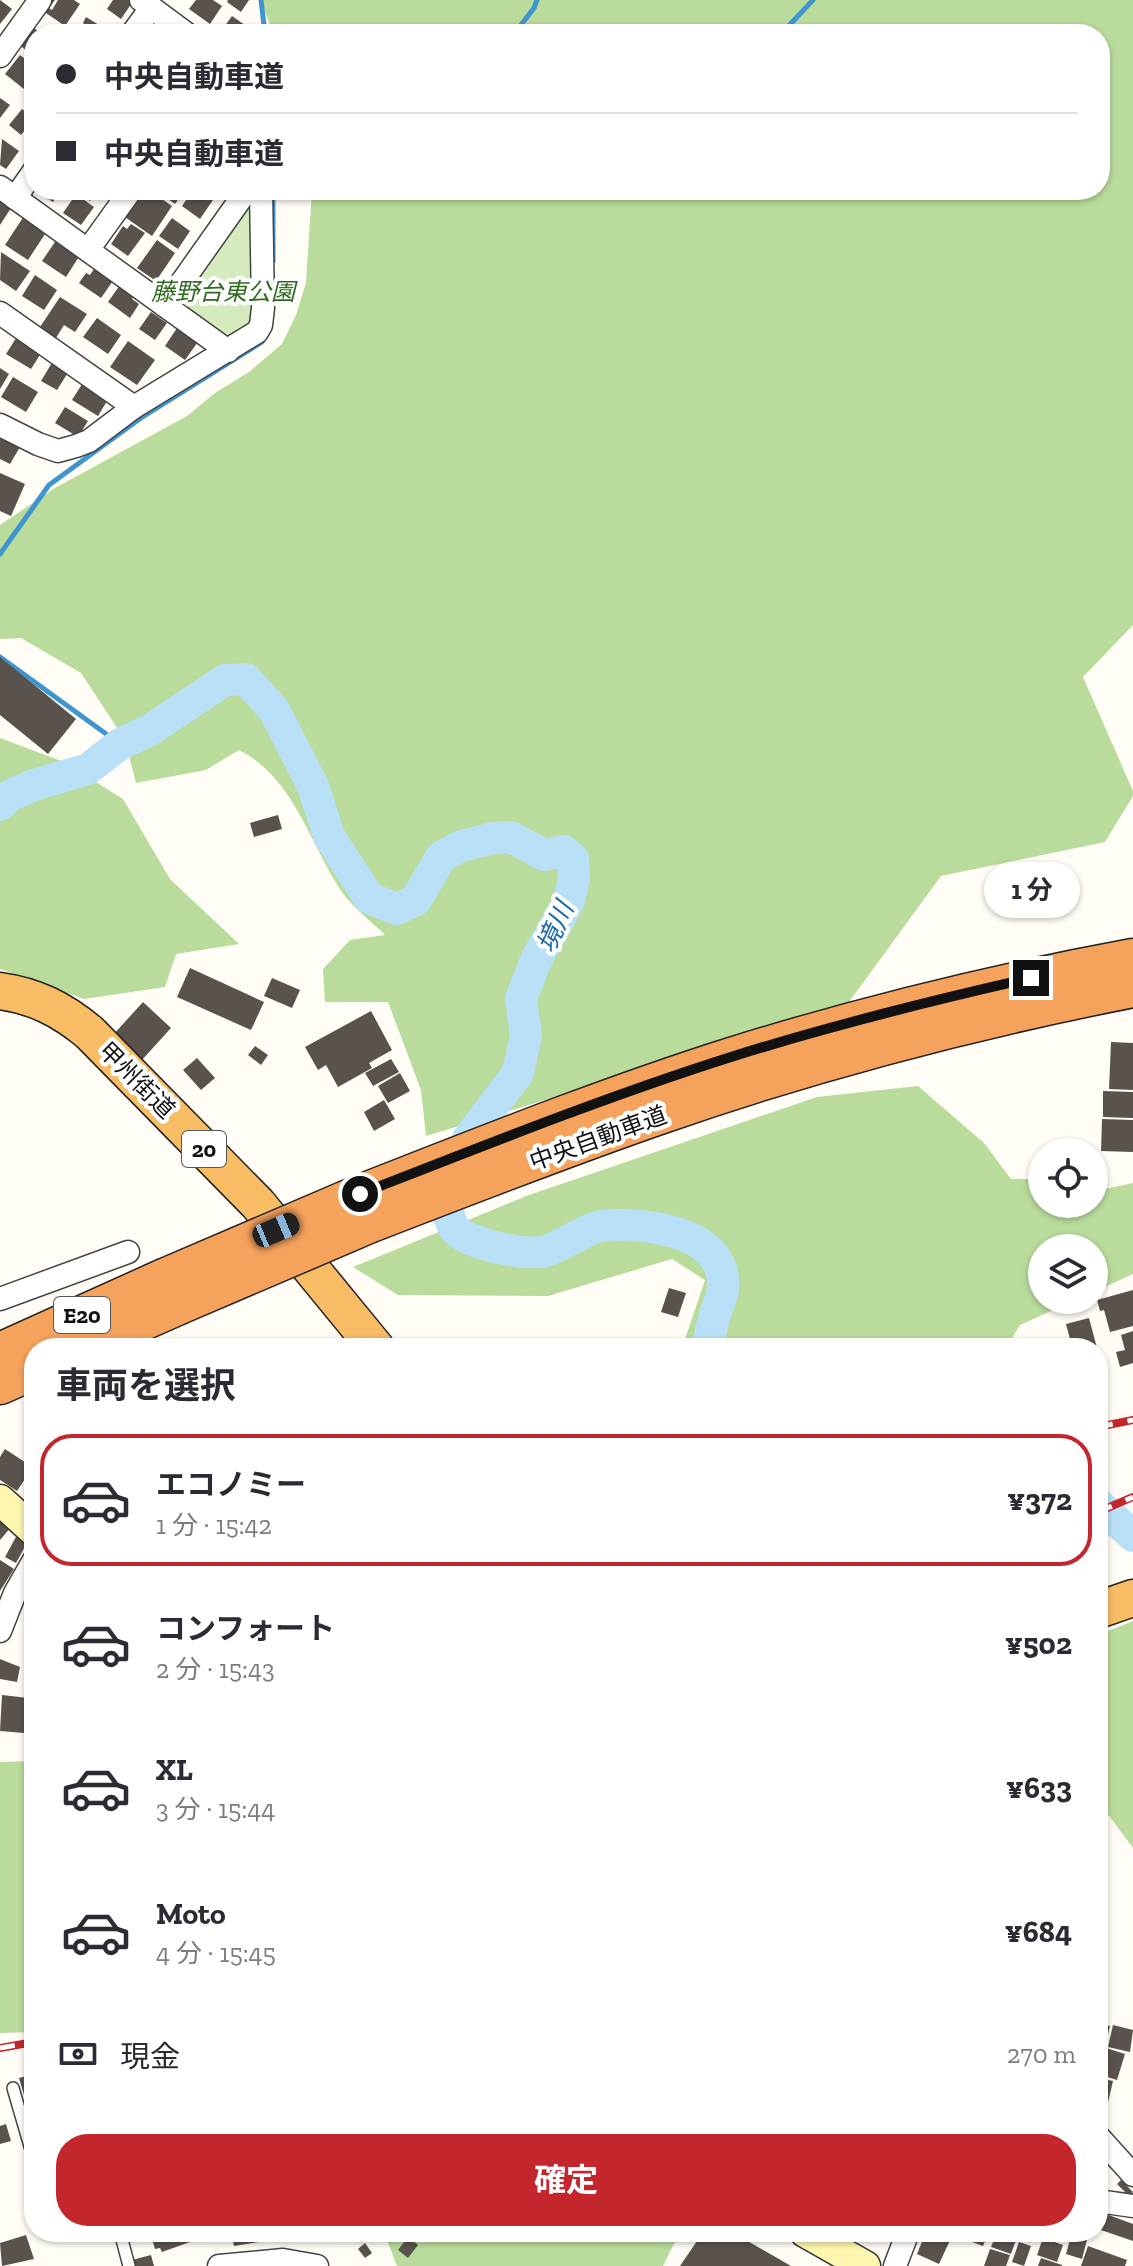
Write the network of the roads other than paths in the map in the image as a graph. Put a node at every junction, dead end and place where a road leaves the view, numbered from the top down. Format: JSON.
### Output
{"nodes":[{"id":1,"x":40,"y":0,"type":"edge"},
{"id":2,"x":146,"y":4,"type":"edge"},
{"id":3,"x":137,"y":24,"type":"edge"},
{"id":4,"x":173,"y":24,"type":"edge"},
{"id":5,"x":0,"y":56,"type":"edge"},
{"id":6,"x":24,"y":179,"type":"edge"},
{"id":7,"x":7,"y":192,"type":"edge"},
{"id":8,"x":124,"y":200,"type":"edge"},
{"id":9,"x":240,"y":200,"type":"edge"},
{"id":10,"x":261,"y":200,"type":"edge"},
{"id":11,"x":88,"y":250,"type":"junction"},
{"id":12,"x":165,"y":306,"type":"junction"},
{"id":13,"x":0,"y":313,"type":"edge"},
{"id":14,"x":228,"y":351,"type":"junction"},
{"id":15,"x":134,"y":407,"type":"junction"},
{"id":16,"x":0,"y":425,"type":"edge"},
{"id":17,"x":1133,"y":958,"type":"edge"},
{"id":18,"x":1133,"y":988,"type":"edge"},
{"id":19,"x":0,"y":991,"type":"edge"},
{"id":20,"x":128,"y":1252,"type":"dead end"},
{"id":21,"x":170,"y":1292,"type":"junction"},
{"id":22,"x":0,"y":1299,"type":"edge"},
{"id":23,"x":40,"y":1338,"type":"edge"},
{"id":24,"x":98,"y":1338,"type":"edge"},
{"id":25,"x":368,"y":1338,"type":"edge"},
{"id":26,"x":24,"y":1344,"type":"edge"},
{"id":27,"x":0,"y":1352,"type":"edge"},
{"id":28,"x":24,"y":1374,"type":"edge"},
{"id":29,"x":0,"y":1385,"type":"edge"},
{"id":30,"x":0,"y":1500,"type":"edge"},
{"id":31,"x":24,"y":1522,"type":"edge"},
{"id":32,"x":24,"y":1577,"type":"edge"},
{"id":33,"x":1133,"y":1598,"type":"edge"},
{"id":34,"x":1108,"y":1607,"type":"edge"},
{"id":35,"x":0,"y":1631,"type":"edge"},
{"id":36,"x":13,"y":2088,"type":"dead end"},
{"id":37,"x":24,"y":2126,"type":"edge"},
{"id":38,"x":1108,"y":2147,"type":"edge"},
{"id":39,"x":1133,"y":2175,"type":"edge"},
{"id":40,"x":1108,"y":2202,"type":"edge"},
{"id":41,"x":1133,"y":2206,"type":"edge"},
{"id":42,"x":123,"y":2242,"type":"edge"},
{"id":43,"x":823,"y":2242,"type":"edge"},
{"id":44,"x":904,"y":2242,"type":"edge"},
{"id":45,"x":129,"y":2266,"type":"edge"},
{"id":46,"x":219,"y":2266,"type":"edge"},
{"id":47,"x":317,"y":2266,"type":"edge"},
{"id":48,"x":865,"y":2266,"type":"edge"},
{"id":49,"x":895,"y":2266,"type":"edge"}],
"edges":[{"from":1,"to":5,"type":"street"},
{"from":2,"to":3,"type":"street"},
{"from":2,"to":4,"type":"street"},
{"from":6,"to":7,"type":"street"},
{"from":7,"to":11,"type":"street"},
{"from":8,"to":11,"type":"street"},
{"from":9,"to":12,"type":"street"},
{"from":10,"to":14,"type":"street"},
{"from":11,"to":12,"type":"street"},
{"from":12,"to":14,"type":"street"},
{"from":13,"to":15,"type":"street"},
{"from":14,"to":15,"type":"street"},
{"from":15,"to":16,"type":"street"},
{"from":17,"to":21,"type":"highway","name":"中央自動車道","number":"E20","bridge":true},
{"from":18,"to":21,"type":"highway","name":"中央自動車道","number":"E20","bridge":true},
{"from":19,"to":25,"type":"highway","name":"甲州街道","number":"20"},
{"from":20,"to":22,"type":"street"},
{"from":21,"to":23,"type":"highway","name":"中央自動車道","number":"E20"},
{"from":21,"to":24,"type":"highway","name":"中央自動車道","number":"E20"},
{"from":26,"to":27,"type":"highway","name":"中央自動車道","number":"E20"},
{"from":28,"to":29,"type":"highway"},
{"from":30,"to":31,"type":"main road"},
{"from":32,"to":35,"type":"street"},
{"from":33,"to":34,"type":"highway"},
{"from":36,"to":37,"type":"lane"},
{"from":38,"to":39,"type":"street"},
{"from":40,"to":41,"type":"street"},
{"from":42,"to":45,"type":"lane"},
{"from":43,"to":48,"type":"main road"},
{"from":44,"to":49,"type":"street"},
{"from":46,"to":47,"type":"street"}]}
